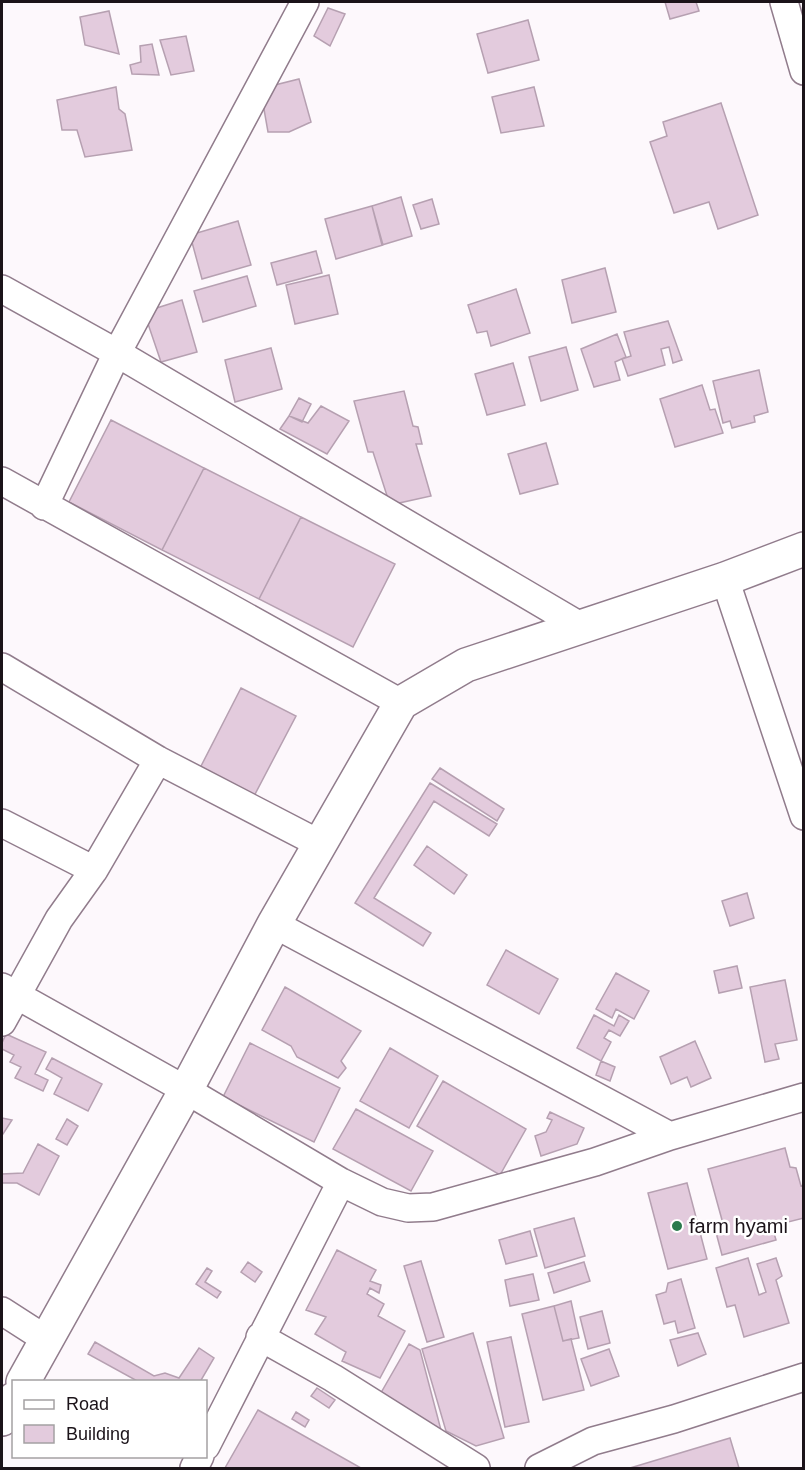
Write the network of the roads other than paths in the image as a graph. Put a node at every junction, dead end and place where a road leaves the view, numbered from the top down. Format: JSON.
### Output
{"nodes":[{"id":1,"x":305,"y":2,"type":"edge"},
{"id":2,"x":784,"y":2,"type":"edge"},
{"id":3,"x":804,"y":71,"type":"edge"},
{"id":4,"x":2,"y":289,"type":"edge"},
{"id":5,"x":117,"y":352,"type":"junction"},
{"id":6,"x":2,"y":481,"type":"edge"},
{"id":7,"x":44,"y":506,"type":"junction"},
{"id":8,"x":804,"y":549,"type":"edge"},
{"id":9,"x":725,"y":579,"type":"junction"},
{"id":10,"x":580,"y":626,"type":"junction"},
{"id":11,"x":2,"y":667,"type":"edge"},
{"id":12,"x":401,"y":703,"type":"junction"},
{"id":13,"x":158,"y":760,"type":"junction"},
{"id":14,"x":804,"y":816,"type":"edge"},
{"id":15,"x":2,"y":823,"type":"edge"},
{"id":16,"x":320,"y":844,"type":"junction"},
{"id":17,"x":94,"y":870,"type":"junction"},
{"id":18,"x":274,"y":924,"type":"junction"},
{"id":19,"x":8,"y":991,"type":"edge"},
{"id":20,"x":2,"y":1022,"type":"edge"},
{"id":21,"x":186,"y":1090,"type":"junction"},
{"id":22,"x":804,"y":1097,"type":"edge"},
{"id":23,"x":670,"y":1136,"type":"junction"},
{"id":24,"x":341,"y":1182,"type":"junction"},
{"id":25,"x":2,"y":1311,"type":"edge"},
{"id":26,"x":260,"y":1337,"type":"junction"},
{"id":27,"x":47,"y":1340,"type":"junction"},
{"id":28,"x":804,"y":1377,"type":"edge"},
{"id":29,"x":24,"y":1380,"type":"edge"},
{"id":30,"x":12,"y":1402,"type":"edge"},
{"id":31,"x":2,"y":1419,"type":"edge"},
{"id":32,"x":207,"y":1444,"type":"edge"},
{"id":33,"x":476,"y":1468,"type":"edge"},
{"id":34,"x":539,"y":1468,"type":"edge"}],
"edges":[{"from":1,"to":5,"type":"street"},
{"from":2,"to":3,"type":"street"},
{"from":4,"to":5,"type":"street"},
{"from":5,"to":7,"type":"street"},
{"from":5,"to":10,"type":"street"},
{"from":6,"to":7,"type":"street"},
{"from":7,"to":12,"type":"street"},
{"from":8,"to":9,"type":"street"},
{"from":9,"to":10,"type":"street"},
{"from":9,"to":14,"type":"street"},
{"from":10,"to":12,"type":"street"},
{"from":11,"to":13,"type":"street"},
{"from":12,"to":16,"type":"street"},
{"from":13,"to":16,"type":"street"},
{"from":13,"to":17,"type":"street"},
{"from":15,"to":17,"type":"street"},
{"from":16,"to":18,"type":"street"},
{"from":17,"to":19,"type":"street"},
{"from":18,"to":21,"type":"street"},
{"from":18,"to":23,"type":"street"},
{"from":19,"to":20,"type":"street"},
{"from":19,"to":21,"type":"street"},
{"from":21,"to":24,"type":"street"},
{"from":21,"to":27,"type":"street"},
{"from":22,"to":23,"type":"street"},
{"from":23,"to":24,"type":"street"},
{"from":24,"to":26,"type":"street"},
{"from":25,"to":27,"type":"street"},
{"from":26,"to":32,"type":"street"},
{"from":26,"to":33,"type":"street"},
{"from":27,"to":29,"type":"street"},
{"from":28,"to":34,"type":"street"},
{"from":30,"to":31,"type":"street"}]}
